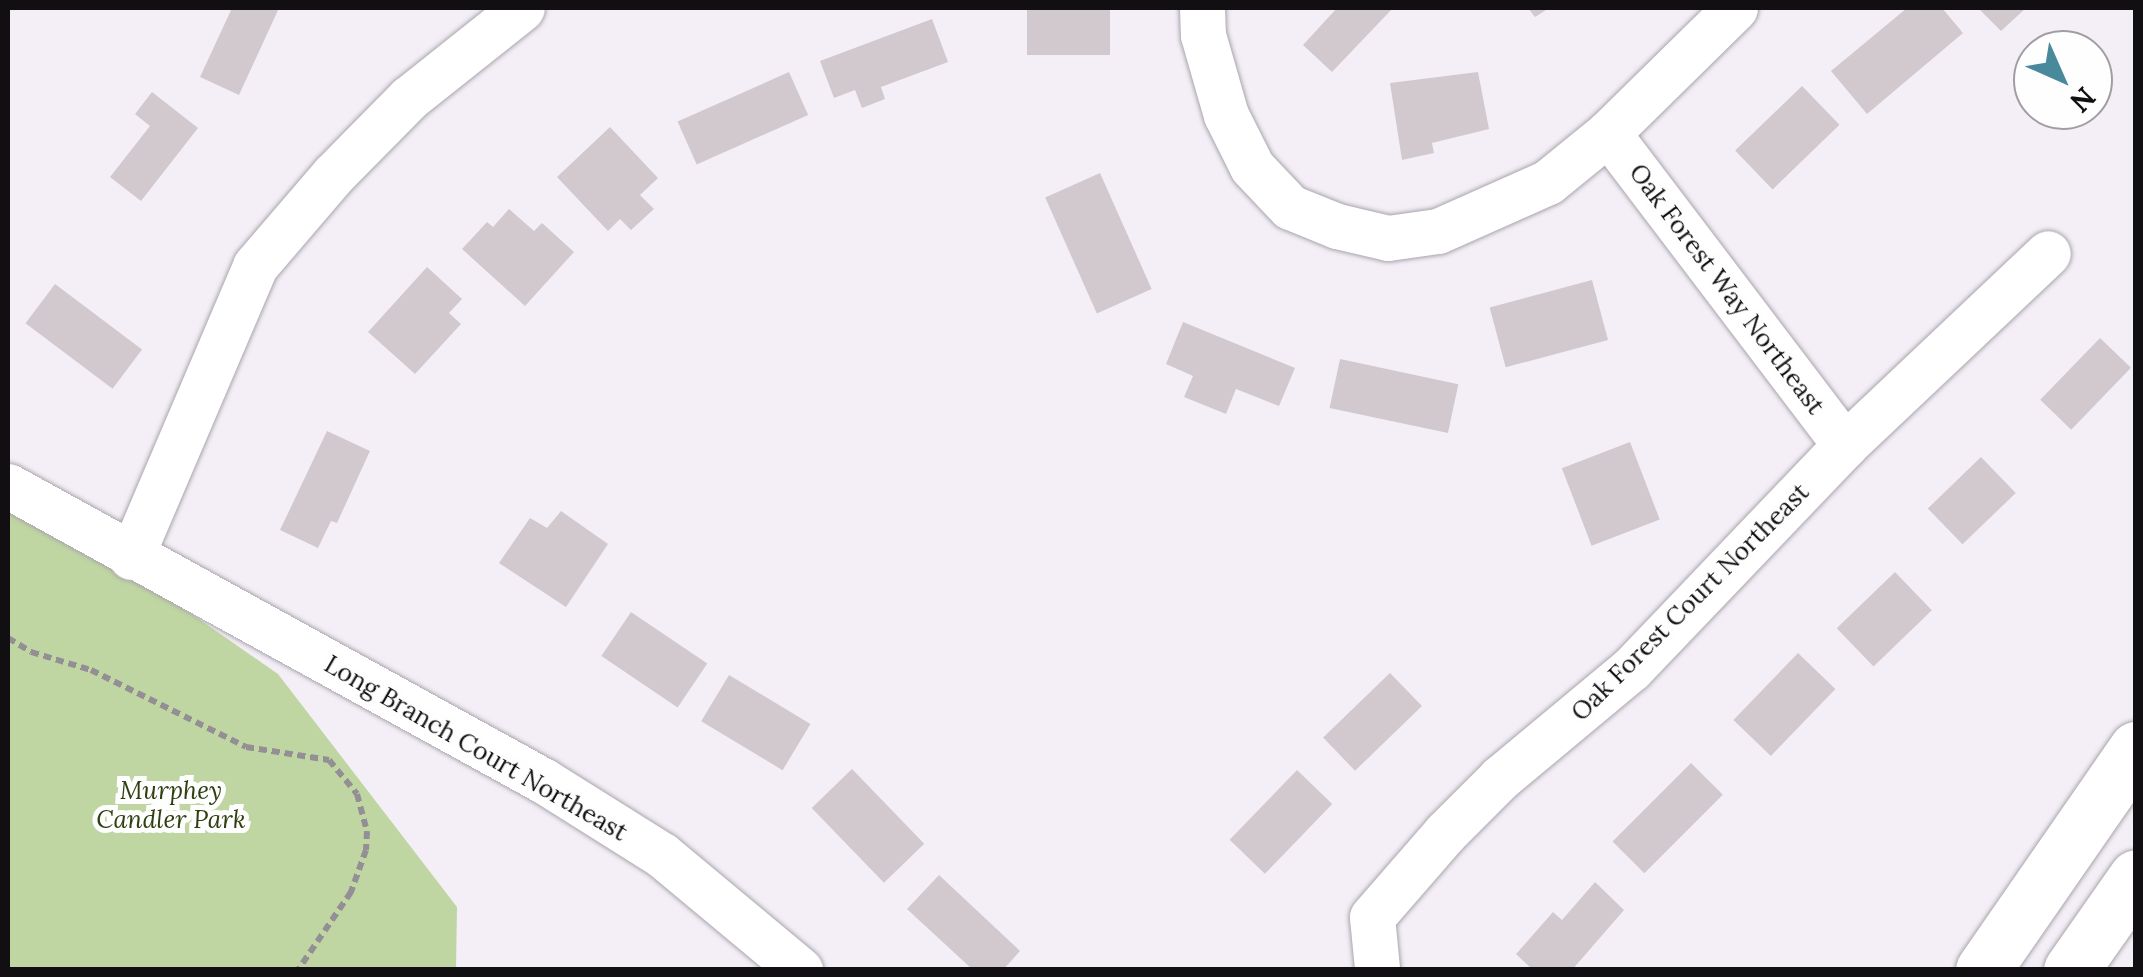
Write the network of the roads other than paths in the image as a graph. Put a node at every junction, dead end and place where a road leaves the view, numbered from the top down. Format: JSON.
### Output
{"nodes":[{"id":1,"x":522,"y":8,"type":"edge"},
{"id":2,"x":1202,"y":8,"type":"edge"},
{"id":3,"x":1734,"y":8,"type":"edge"},
{"id":4,"x":1608,"y":133,"type":"junction"},
{"id":5,"x":2048,"y":253,"type":"dead end"},
{"id":6,"x":1846,"y":445,"type":"junction"},
{"id":7,"x":8,"y":486,"type":"edge"},
{"id":8,"x":131,"y":556,"type":"junction"},
{"id":9,"x":2136,"y":748,"type":"edge"},
{"id":10,"x":2136,"y":877,"type":"edge"},
{"id":11,"x":1377,"y":968,"type":"edge"},
{"id":12,"x":800,"y":970,"type":"edge"},
{"id":13,"x":1983,"y":970,"type":"edge"},
{"id":14,"x":2071,"y":970,"type":"edge"}],
"edges":[{"from":1,"to":8,"type":"street"},
{"from":2,"to":4,"type":"street"},
{"from":3,"to":4,"type":"street"},
{"from":4,"to":6,"type":"street","name":"Oak Forest Way Northeast"},
{"from":5,"to":6,"type":"street","name":"Oak Forest Court Northeast"},
{"from":6,"to":11,"type":"street","name":"Oak Forest Court Northeast"},
{"from":7,"to":8,"type":"street","name":"Long Branch Court Northeast"},
{"from":8,"to":12,"type":"street","name":"Long Branch Court Northeast"},
{"from":9,"to":13,"type":"highway"},
{"from":10,"to":14,"type":"highway"}]}
